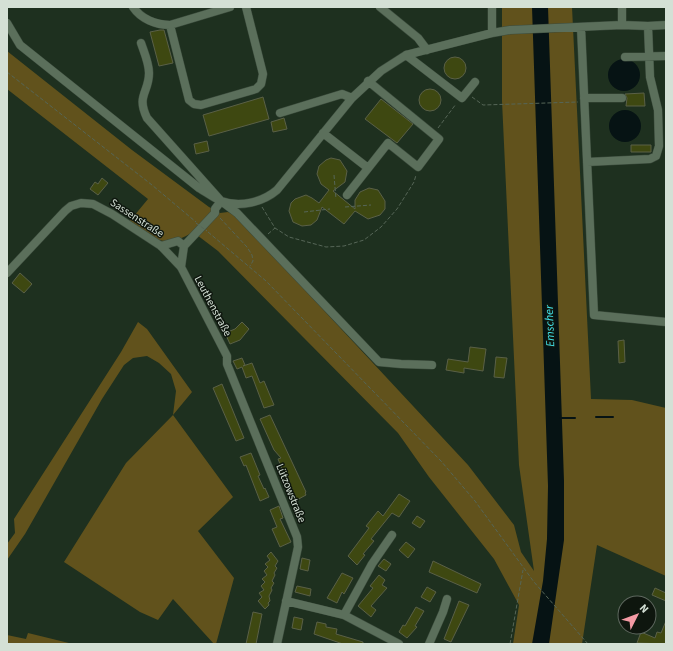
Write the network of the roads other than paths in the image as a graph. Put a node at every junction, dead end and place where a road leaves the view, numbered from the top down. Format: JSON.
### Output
{"nodes":[{"id":1,"x":133,"y":7,"type":"edge"},
{"id":2,"x":230,"y":7,"type":"edge"},
{"id":3,"x":246,"y":7,"type":"edge"},
{"id":4,"x":380,"y":7,"type":"edge"},
{"id":5,"x":492,"y":7,"type":"edge"},
{"id":6,"x":622,"y":7,"type":"edge"},
{"id":7,"x":206,"y":11,"type":"edge"},
{"id":8,"x":7,"y":23,"type":"edge"},
{"id":9,"x":170,"y":25,"type":"junction"},
{"id":10,"x":622,"y":25,"type":"junction"},
{"id":11,"x":666,"y":25,"type":"edge"},
{"id":12,"x":648,"y":26,"type":"junction"},
{"id":13,"x":581,"y":27,"type":"junction"},
{"id":14,"x":492,"y":33,"type":"junction"},
{"id":15,"x":141,"y":43,"type":"dead end"},
{"id":16,"x":427,"y":50,"type":"junction"},
{"id":17,"x":406,"y":55,"type":"junction"},
{"id":18,"x":649,"y":56,"type":"junction"},
{"id":19,"x":666,"y":56,"type":"edge"},
{"id":20,"x":625,"y":57,"type":"dead end"},
{"id":21,"x":368,"y":81,"type":"junction"},
{"id":22,"x":475,"y":82,"type":"dead end"},
{"id":23,"x":352,"y":98,"type":"junction"},
{"id":24,"x":622,"y":98,"type":"dead end"},
{"id":25,"x":584,"y":100,"type":"junction"},
{"id":26,"x":280,"y":113,"type":"dead end"},
{"id":27,"x":323,"y":133,"type":"junction"},
{"id":28,"x":666,"y":154,"type":"edge"},
{"id":29,"x":656,"y":156,"type":"junction"},
{"id":30,"x":587,"y":162,"type":"junction"},
{"id":31,"x":368,"y":168,"type":"junction"},
{"id":32,"x":347,"y":195,"type":"dead end"},
{"id":33,"x":222,"y":201,"type":"junction"},
{"id":34,"x":161,"y":246,"type":"junction"},
{"id":35,"x":184,"y":246,"type":"junction"},
{"id":36,"x":181,"y":267,"type":"junction"},
{"id":37,"x":7,"y":273,"type":"edge"},
{"id":38,"x":666,"y":322,"type":"edge"},
{"id":39,"x":227,"y":356,"type":"joint"},
{"id":40,"x":432,"y":365,"type":"dead end"},
{"id":41,"x":392,"y":535,"type":"dead end"},
{"id":42,"x":447,"y":599,"type":"dead end"},
{"id":43,"x":286,"y":601,"type":"junction"},
{"id":44,"x":344,"y":614,"type":"junction"},
{"id":45,"x":277,"y":644,"type":"edge"},
{"id":46,"x":399,"y":644,"type":"edge"},
{"id":47,"x":429,"y":644,"type":"edge"}],
"edges":[{"from":1,"to":9,"type":"street"},
{"from":2,"to":7,"type":"street"},
{"from":3,"to":9,"type":"street"},
{"from":4,"to":16,"type":"street"},
{"from":5,"to":14,"type":"street"},
{"from":6,"to":10,"type":"street"},
{"from":7,"to":9,"type":"street"},
{"from":8,"to":33,"type":"street"},
{"from":10,"to":12,"type":"street"},
{"from":10,"to":13,"type":"street"},
{"from":11,"to":12,"type":"street"},
{"from":12,"to":18,"type":"street"},
{"from":13,"to":14,"type":"street"},
{"from":13,"to":25,"type":"street"},
{"from":14,"to":16,"type":"street"},
{"from":15,"to":33,"type":"street"},
{"from":16,"to":17,"type":"street"},
{"from":17,"to":21,"type":"street"},
{"from":17,"to":22,"type":"street"},
{"from":18,"to":19,"type":"street"},
{"from":18,"to":20,"type":"street"},
{"from":18,"to":29,"type":"street"},
{"from":21,"to":23,"type":"street"},
{"from":21,"to":31,"type":"street"},
{"from":23,"to":26,"type":"street"},
{"from":23,"to":27,"type":"street"},
{"from":24,"to":25,"type":"street"},
{"from":25,"to":30,"type":"street"},
{"from":27,"to":31,"type":"street"},
{"from":27,"to":33,"type":"street"},
{"from":28,"to":29,"type":"street"},
{"from":29,"to":30,"type":"street"},
{"from":30,"to":38,"type":"street"},
{"from":31,"to":32,"type":"street"},
{"from":33,"to":35,"type":"street"},
{"from":33,"to":40,"type":"street"},
{"from":34,"to":35,"type":"street"},
{"from":34,"to":36,"type":"street","name":"Sassenstraße"},
{"from":34,"to":37,"type":"street","name":"Sassenstraße"},
{"from":35,"to":36,"type":"street"},
{"from":36,"to":39,"type":"street","name":"Leuthenstraße"},
{"from":39,"to":43,"type":"street","name":"Lützowstraße"},
{"from":41,"to":44,"type":"street"},
{"from":42,"to":47,"type":"street"},
{"from":43,"to":44,"type":"street"},
{"from":43,"to":45,"type":"street","name":"Lützowstraße"},
{"from":44,"to":46,"type":"street"}]}
